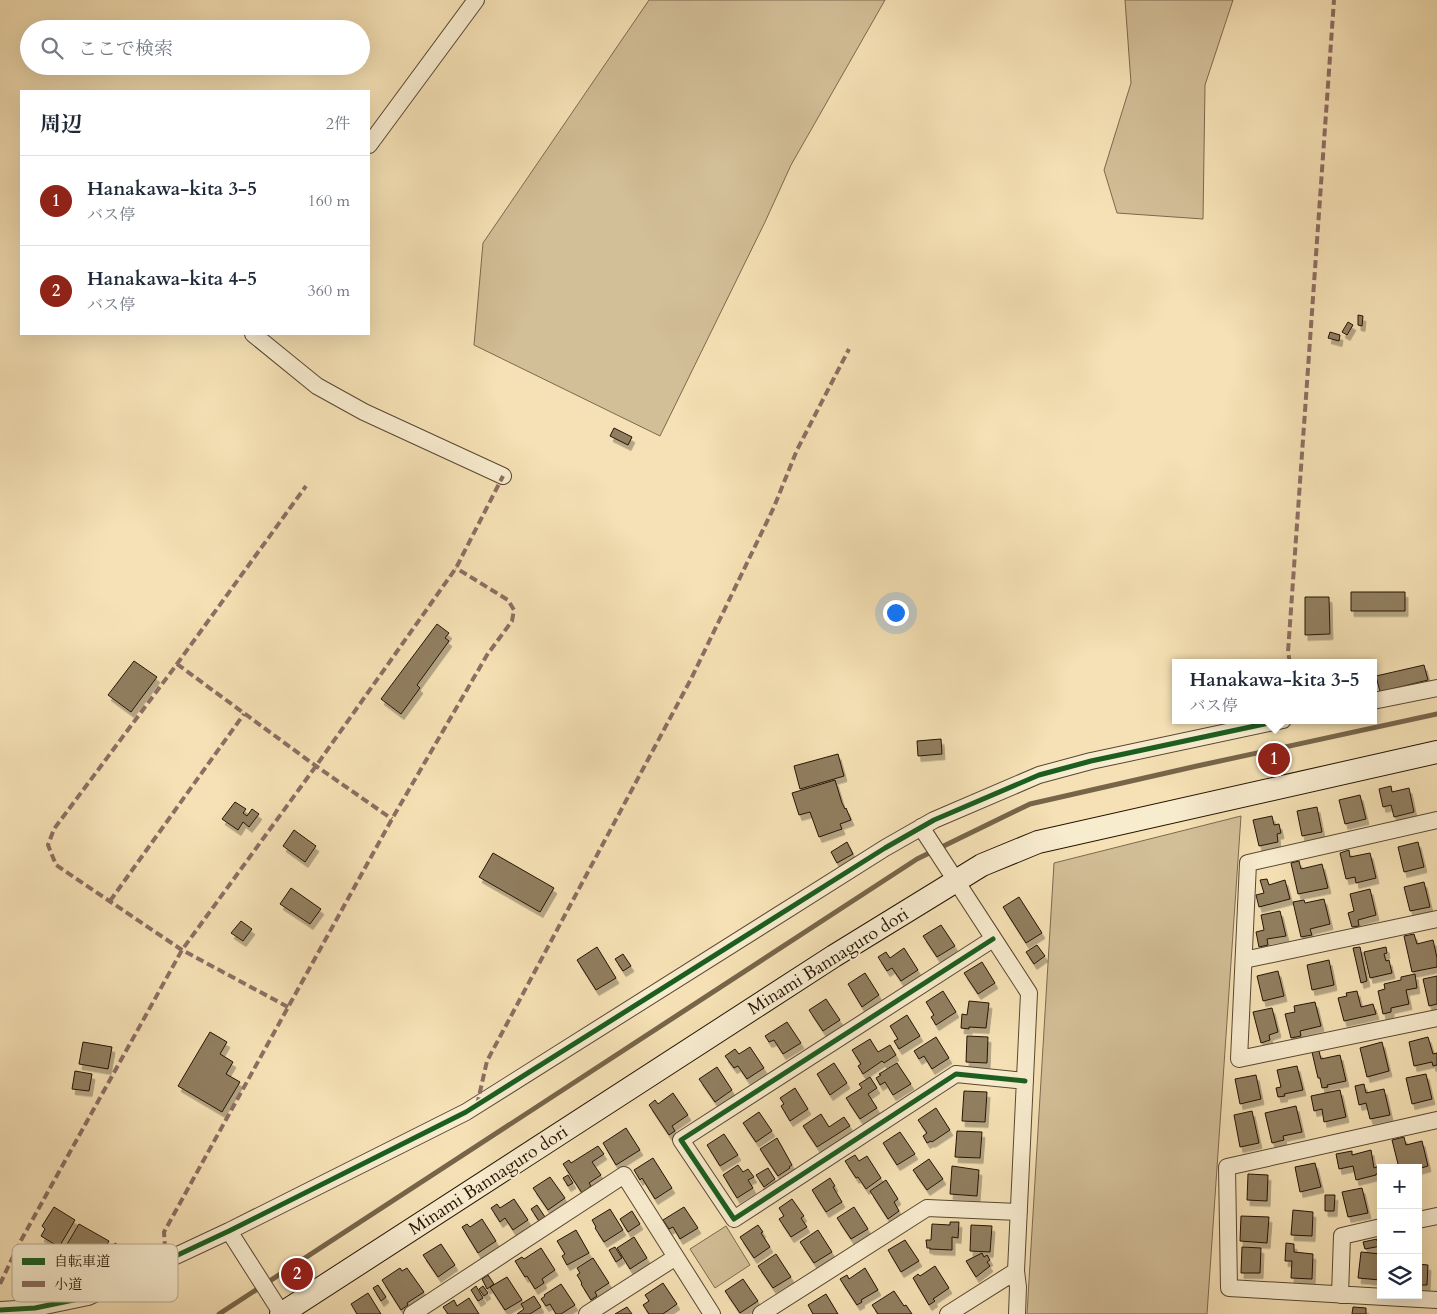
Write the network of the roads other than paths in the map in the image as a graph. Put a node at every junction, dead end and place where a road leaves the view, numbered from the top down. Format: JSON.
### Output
{"nodes":[{"id":1,"x":476,"y":0,"type":"edge"},
{"id":2,"x":370,"y":144,"type":"edge"},
{"id":3,"x":254,"y":335,"type":"edge"},
{"id":4,"x":503,"y":476,"type":"dead end"},
{"id":5,"x":1437,"y":688,"type":"edge"},
{"id":6,"x":1377,"y":700,"type":"edge"},
{"id":7,"x":1264,"y":724,"type":"edge"},
{"id":8,"x":1437,"y":752,"type":"edge"},
{"id":9,"x":1437,"y":820,"type":"edge"},
{"id":10,"x":925,"y":834,"type":"junction"},
{"id":11,"x":955,"y":881,"type":"junction"},
{"id":12,"x":1437,"y":919,"type":"edge"},
{"id":13,"x":993,"y":939,"type":"junction"},
{"id":14,"x":1244,"y":960,"type":"junction"},
{"id":15,"x":1437,"y":1018,"type":"edge"},
{"id":16,"x":1025,"y":1080,"type":"junction"},
{"id":17,"x":1437,"y":1120,"type":"edge"},
{"id":18,"x":1019,"y":1212,"type":"junction"},
{"id":19,"x":1437,"y":1216,"type":"edge"},
{"id":20,"x":1422,"y":1219,"type":"edge"},
{"id":21,"x":1377,"y":1229,"type":"edge"},
{"id":22,"x":228,"y":1231,"type":"junction"},
{"id":23,"x":178,"y":1255,"type":"edge"},
{"id":24,"x":676,"y":1257,"type":"junction"},
{"id":25,"x":1016,"y":1271,"type":"junction"},
{"id":26,"x":1340,"y":1295,"type":"junction"},
{"id":27,"x":1437,"y":1300,"type":"edge"},
{"id":28,"x":64,"y":1302,"type":"edge"},
{"id":29,"x":279,"y":1309,"type":"edge"},
{"id":30,"x":0,"y":1310,"type":"edge"},
{"id":31,"x":412,"y":1314,"type":"edge"},
{"id":32,"x":587,"y":1314,"type":"edge"},
{"id":33,"x":712,"y":1314,"type":"edge"},
{"id":34,"x":762,"y":1314,"type":"edge"},
{"id":35,"x":948,"y":1314,"type":"edge"},
{"id":36,"x":1017,"y":1314,"type":"edge"}],
"edges":[{"from":1,"to":2,"type":"street"},
{"from":3,"to":4,"type":"street"},
{"from":5,"to":6,"type":"street"},
{"from":7,"to":10,"type":"street"},
{"from":8,"to":11,"type":"street","name":"Minami Bannaguro dori"},
{"from":9,"to":14,"type":"street"},
{"from":10,"to":11,"type":"street"},
{"from":10,"to":22,"type":"street"},
{"from":11,"to":13,"type":"street"},
{"from":11,"to":29,"type":"street","name":"Minami Bannaguro dori"},
{"from":12,"to":14,"type":"street"},
{"from":13,"to":16,"type":"street"},
{"from":13,"to":16,"type":"street"},
{"from":14,"to":15,"type":"street"},
{"from":16,"to":18,"type":"street"},
{"from":17,"to":26,"type":"street"},
{"from":18,"to":25,"type":"street"},
{"from":18,"to":34,"type":"street"},
{"from":19,"to":20,"type":"street"},
{"from":21,"to":26,"type":"street"},
{"from":22,"to":23,"type":"street"},
{"from":22,"to":29,"type":"street"},
{"from":24,"to":31,"type":"street"},
{"from":24,"to":32,"type":"street"},
{"from":24,"to":33,"type":"street"},
{"from":25,"to":35,"type":"street"},
{"from":25,"to":36,"type":"street"},
{"from":26,"to":27,"type":"street"},
{"from":28,"to":30,"type":"street"}]}
